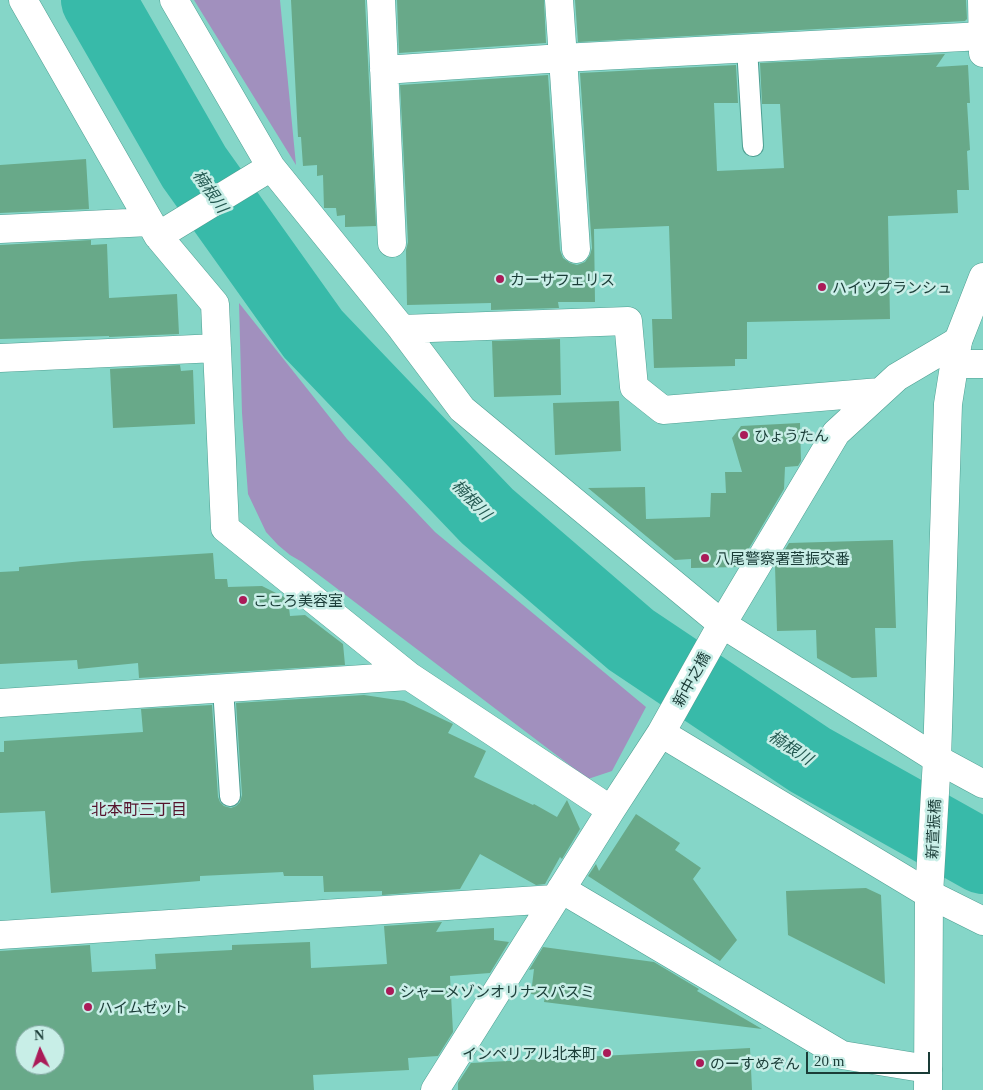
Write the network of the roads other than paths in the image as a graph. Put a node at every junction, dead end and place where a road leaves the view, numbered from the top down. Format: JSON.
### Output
{"nodes":[{"id":1,"x":23,"y":0,"type":"edge"},
{"id":2,"x":174,"y":0,"type":"edge"},
{"id":3,"x":381,"y":0,"type":"edge"},
{"id":4,"x":558,"y":0,"type":"edge"},
{"id":5,"x":982,"y":0,"type":"edge"},
{"id":6,"x":982,"y":36,"type":"edge"},
{"id":7,"x":747,"y":48,"type":"junction"},
{"id":8,"x":983,"y":53,"type":"edge"},
{"id":9,"x":562,"y":58,"type":"junction"},
{"id":10,"x":384,"y":70,"type":"junction"},
{"id":11,"x":753,"y":146,"type":"dead end"},
{"id":12,"x":271,"y":167,"type":"junction"},
{"id":13,"x":0,"y":229,"type":"edge"},
{"id":14,"x":154,"y":229,"type":"junction"},
{"id":15,"x":392,"y":243,"type":"dead end"},
{"id":16,"x":576,"y":249,"type":"dead end"},
{"id":17,"x":983,"y":276,"type":"edge"},
{"id":18,"x":402,"y":329,"type":"junction"},
{"id":19,"x":217,"y":348,"type":"junction"},
{"id":20,"x":956,"y":352,"type":"junction"},
{"id":21,"x":0,"y":358,"type":"edge"},
{"id":22,"x":983,"y":364,"type":"edge"},
{"id":23,"x":880,"y":392,"type":"junction"},
{"id":24,"x":722,"y":624,"type":"junction"},
{"id":25,"x":409,"y":676,"type":"junction"},
{"id":26,"x":223,"y":688,"type":"junction"},
{"id":27,"x":0,"y":703,"type":"edge"},
{"id":28,"x":661,"y":733,"type":"junction"},
{"id":29,"x":936,"y":770,"type":"junction"},
{"id":30,"x":983,"y":784,"type":"edge"},
{"id":31,"x":230,"y":796,"type":"dead end"},
{"id":32,"x":611,"y":810,"type":"junction"},
{"id":33,"x":930,"y":886,"type":"junction"},
{"id":34,"x":558,"y":894,"type":"junction"},
{"id":35,"x":983,"y":921,"type":"edge"},
{"id":36,"x":0,"y":935,"type":"edge"},
{"id":37,"x":928,"y":1079,"type":"edge"},
{"id":38,"x":435,"y":1090,"type":"edge"}],
"edges":[{"from":1,"to":14,"type":"street"},
{"from":2,"to":12,"type":"street"},
{"from":3,"to":10,"type":"street"},
{"from":4,"to":9,"type":"street"},
{"from":5,"to":6,"type":"street"},
{"from":6,"to":7,"type":"street"},
{"from":6,"to":8,"type":"street"},
{"from":7,"to":9,"type":"street"},
{"from":7,"to":11,"type":"lane"},
{"from":9,"to":10,"type":"street"},
{"from":9,"to":16,"type":"street"},
{"from":10,"to":15,"type":"street"},
{"from":12,"to":14,"type":"street"},
{"from":12,"to":18,"type":"street"},
{"from":13,"to":14,"type":"street"},
{"from":14,"to":19,"type":"street"},
{"from":17,"to":20,"type":"street","name":"新萱振橋"},
{"from":18,"to":23,"type":"street"},
{"from":18,"to":24,"type":"street"},
{"from":19,"to":21,"type":"street"},
{"from":19,"to":25,"type":"street"},
{"from":20,"to":22,"type":"street"},
{"from":20,"to":23,"type":"street","name":"新中之橋"},
{"from":20,"to":29,"type":"street","name":"新萱振橋"},
{"from":23,"to":24,"type":"street","name":"新中之橋"},
{"from":24,"to":28,"type":"street","name":"新中之橋"},
{"from":24,"to":29,"type":"street"},
{"from":25,"to":26,"type":"street"},
{"from":25,"to":32,"type":"street"},
{"from":26,"to":27,"type":"street"},
{"from":26,"to":31,"type":"lane"},
{"from":28,"to":32,"type":"street","name":"新中之橋"},
{"from":28,"to":33,"type":"street"},
{"from":29,"to":30,"type":"street"},
{"from":29,"to":33,"type":"street","name":"新萱振橋"},
{"from":32,"to":34,"type":"street","name":"新中之橋"},
{"from":33,"to":35,"type":"street"},
{"from":33,"to":37,"type":"street","name":"新萱振橋"},
{"from":34,"to":36,"type":"street"},
{"from":34,"to":37,"type":"street"},
{"from":34,"to":38,"type":"street","name":"新中之橋"}]}
